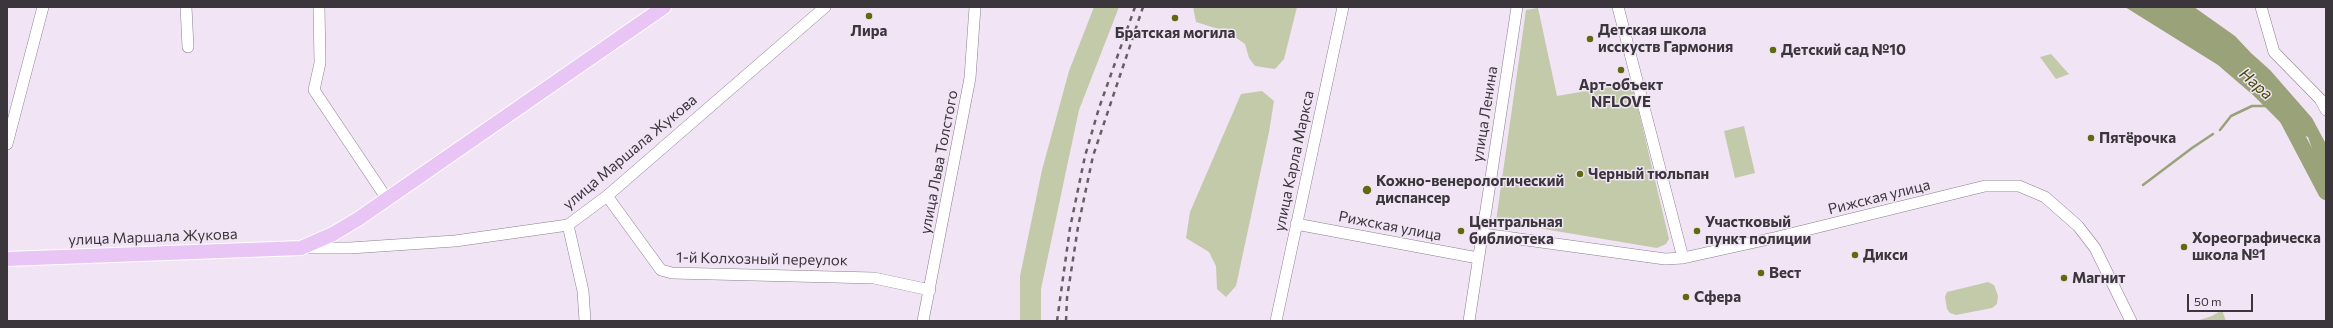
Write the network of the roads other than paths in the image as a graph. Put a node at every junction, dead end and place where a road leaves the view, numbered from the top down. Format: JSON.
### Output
{"nodes":[{"id":1,"x":43,"y":7,"type":"edge"},
{"id":2,"x":186,"y":7,"type":"edge"},
{"id":3,"x":319,"y":7,"type":"edge"},
{"id":4,"x":664,"y":7,"type":"edge"},
{"id":5,"x":825,"y":7,"type":"edge"},
{"id":6,"x":975,"y":7,"type":"edge"},
{"id":7,"x":1343,"y":7,"type":"edge"},
{"id":8,"x":1517,"y":7,"type":"edge"},
{"id":9,"x":1618,"y":7,"type":"edge"},
{"id":10,"x":2260,"y":7,"type":"edge"},
{"id":11,"x":188,"y":48,"type":"dead end"},
{"id":12,"x":2326,"y":110,"type":"edge"},
{"id":13,"x":7,"y":144,"type":"edge"},
{"id":14,"x":607,"y":196,"type":"junction"},
{"id":15,"x":387,"y":199,"type":"junction"},
{"id":16,"x":1296,"y":224,"type":"junction"},
{"id":17,"x":568,"y":225,"type":"junction"},
{"id":18,"x":1483,"y":234,"type":"junction"},
{"id":19,"x":301,"y":248,"type":"junction"},
{"id":20,"x":1478,"y":258,"type":"junction"},
{"id":21,"x":1683,"y":258,"type":"junction"},
{"id":22,"x":7,"y":259,"type":"edge"},
{"id":23,"x":930,"y":290,"type":"junction"},
{"id":24,"x":585,"y":321,"type":"edge"},
{"id":25,"x":923,"y":321,"type":"edge"},
{"id":26,"x":1276,"y":321,"type":"edge"},
{"id":27,"x":1468,"y":321,"type":"edge"},
{"id":28,"x":2131,"y":321,"type":"edge"}],
"edges":[{"from":1,"to":13,"type":"street"},
{"from":2,"to":11,"type":"street"},
{"from":3,"to":15,"type":"street"},
{"from":4,"to":15,"type":"main road","name":"улица Маршала Жукова"},
{"from":5,"to":14,"type":"street","name":"улица Маршала Жукова"},
{"from":6,"to":23,"type":"street","name":"улица Льва Толстого"},
{"from":7,"to":16,"type":"street","name":"улица Карла Маркса"},
{"from":8,"to":18,"type":"street","name":"улица Ленина"},
{"from":9,"to":21,"type":"street"},
{"from":10,"to":12,"type":"street"},
{"from":14,"to":17,"type":"street","name":"улица Маршала Жукова"},
{"from":14,"to":23,"type":"street","name":"1-й Колхозный переулок"},
{"from":15,"to":19,"type":"main road","name":"улица Маршала Жукова"},
{"from":16,"to":20,"type":"street","name":"Рижская улица"},
{"from":16,"to":26,"type":"street","name":"улица Карла Маркса"},
{"from":17,"to":19,"type":"street","name":"улица Маршала Жукова"},
{"from":17,"to":24,"type":"street"},
{"from":18,"to":20,"type":"street","name":"улица Ленина"},
{"from":18,"to":21,"type":"street","name":"Рижская улица"},
{"from":19,"to":22,"type":"main road","name":"улица Маршала Жукова"},
{"from":20,"to":27,"type":"street","name":"улица Ленина"},
{"from":21,"to":28,"type":"street","name":"Рижская улица"},
{"from":23,"to":25,"type":"street","name":"улица Льва Толстого"}]}
